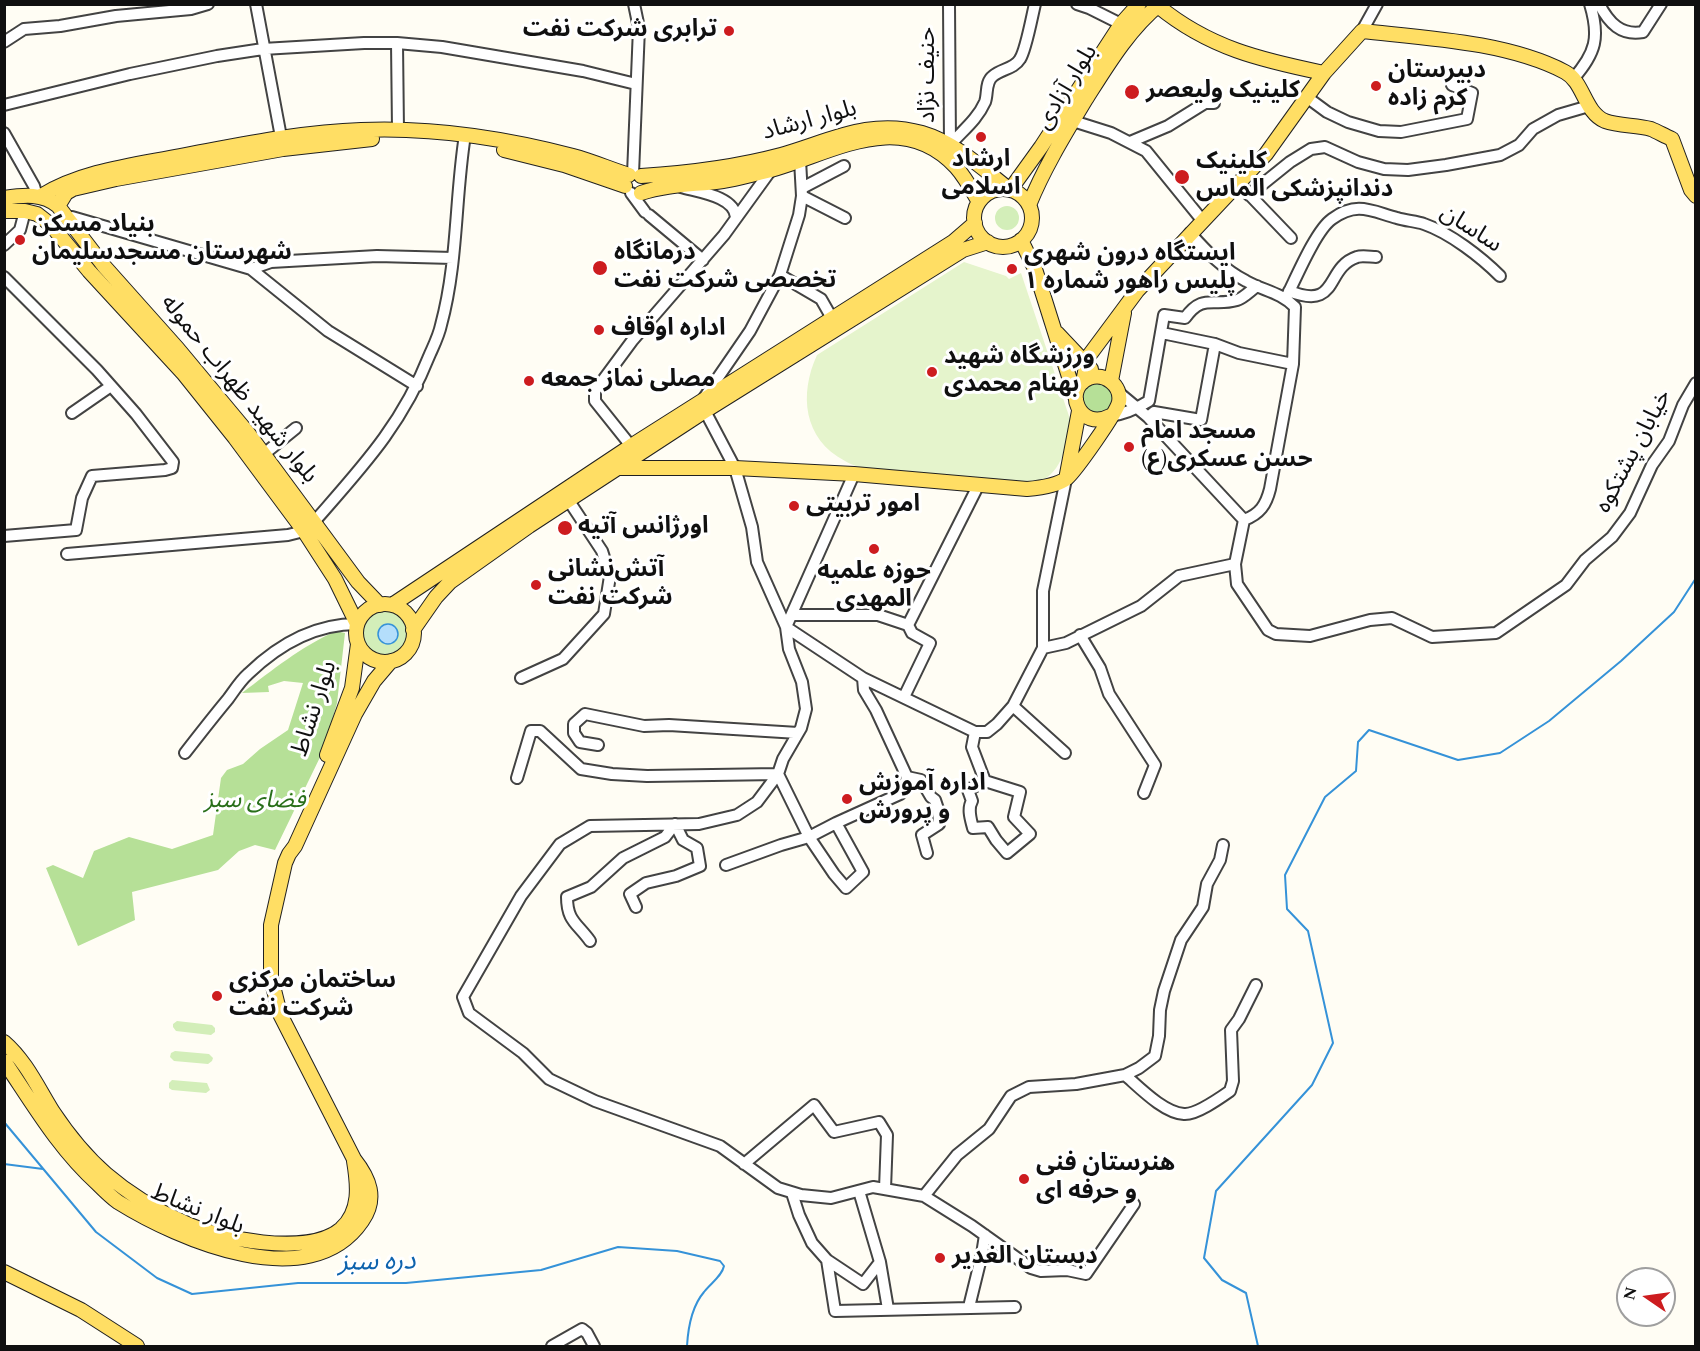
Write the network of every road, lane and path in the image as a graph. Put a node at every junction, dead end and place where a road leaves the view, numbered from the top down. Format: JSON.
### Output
{"nodes":[{"id":1,"x":208,"y":4,"type":"edge"},
{"id":2,"x":256,"y":4,"type":"edge"},
{"id":3,"x":634,"y":4,"type":"edge"},
{"id":4,"x":949,"y":4,"type":"edge"},
{"id":5,"x":1035,"y":4,"type":"edge"},
{"id":6,"x":1077,"y":4,"type":"edge"},
{"id":7,"x":1139,"y":4,"type":"edge"},
{"id":8,"x":1377,"y":4,"type":"edge"},
{"id":9,"x":1590,"y":4,"type":"edge"},
{"id":10,"x":1599,"y":4,"type":"edge"},
{"id":11,"x":1661,"y":4,"type":"edge"},
{"id":12,"x":1159,"y":5,"type":"edge"},
{"id":13,"x":1090,"y":6,"type":"edge"},
{"id":14,"x":1121,"y":24,"type":"junction"},
{"id":15,"x":1362,"y":31,"type":"junction"},
{"id":16,"x":4,"y":42,"type":"edge"},
{"id":17,"x":397,"y":43,"type":"junction"},
{"id":18,"x":263,"y":49,"type":"junction"},
{"id":19,"x":1324,"y":73,"type":"junction"},
{"id":20,"x":1573,"y":79,"type":"junction"},
{"id":21,"x":636,"y":84,"type":"junction"},
{"id":22,"x":1452,"y":85,"type":"dead end"},
{"id":23,"x":1308,"y":98,"type":"junction"},
{"id":24,"x":1214,"y":103,"type":"dead end"},
{"id":25,"x":4,"y":105,"type":"edge"},
{"id":26,"x":1589,"y":106,"type":"junction"},
{"id":27,"x":1073,"y":121,"type":"junction"},
{"id":28,"x":398,"y":130,"type":"junction"},
{"id":29,"x":4,"y":133,"type":"edge"},
{"id":30,"x":281,"y":137,"type":"junction"},
{"id":31,"x":465,"y":139,"type":"junction"},
{"id":32,"x":1130,"y":142,"type":"junction"},
{"id":33,"x":950,"y":145,"type":"junction"},
{"id":34,"x":800,"y":160,"type":"junction"},
{"id":35,"x":778,"y":164,"type":"junction"},
{"id":36,"x":844,"y":166,"type":"dead end"},
{"id":37,"x":633,"y":183,"type":"junction"},
{"id":38,"x":1238,"y":183,"type":"junction"},
{"id":39,"x":675,"y":185,"type":"junction"},
{"id":40,"x":1010,"y":190,"type":"junction"},
{"id":41,"x":802,"y":192,"type":"junction"},
{"id":42,"x":1249,"y":195,"type":"junction"},
{"id":43,"x":36,"y":196,"type":"junction"},
{"id":44,"x":1695,"y":196,"type":"edge"},
{"id":45,"x":4,"y":198,"type":"edge"},
{"id":46,"x":979,"y":202,"type":"junction"},
{"id":47,"x":1029,"y":205,"type":"junction"},
{"id":48,"x":58,"y":206,"type":"junction"},
{"id":49,"x":4,"y":211,"type":"edge"},
{"id":50,"x":27,"y":212,"type":"junction"},
{"id":51,"x":736,"y":217,"type":"junction"},
{"id":52,"x":845,"y":218,"type":"dead end"},
{"id":53,"x":68,"y":219,"type":"junction"},
{"id":54,"x":1202,"y":220,"type":"junction"},
{"id":55,"x":975,"y":223,"type":"junction"},
{"id":56,"x":51,"y":225,"type":"junction"},
{"id":57,"x":1190,"y":233,"type":"junction"},
{"id":58,"x":1292,"y":238,"type":"dead end"},
{"id":59,"x":1021,"y":240,"type":"junction"},
{"id":60,"x":988,"y":242,"type":"junction"},
{"id":61,"x":4,"y":245,"type":"edge"},
{"id":62,"x":1376,"y":257,"type":"dead end"},
{"id":63,"x":453,"y":258,"type":"junction"},
{"id":64,"x":703,"y":260,"type":"junction"},
{"id":65,"x":251,"y":269,"type":"junction"},
{"id":66,"x":780,"y":275,"type":"junction"},
{"id":67,"x":1500,"y":276,"type":"dead end"},
{"id":68,"x":4,"y":277,"type":"edge"},
{"id":69,"x":1257,"y":286,"type":"junction"},
{"id":70,"x":1288,"y":294,"type":"junction"},
{"id":71,"x":1125,"y":309,"type":"junction"},
{"id":72,"x":833,"y":320,"type":"junction"},
{"id":73,"x":1054,"y":329,"type":"junction"},
{"id":74,"x":1162,"y":333,"type":"junction"},
{"id":75,"x":1067,"y":344,"type":"junction"},
{"id":76,"x":1215,"y":344,"type":"junction"},
{"id":77,"x":1092,"y":352,"type":"junction"},
{"id":78,"x":1293,"y":364,"type":"junction"},
{"id":79,"x":1087,"y":366,"type":"junction"},
{"id":80,"x":1083,"y":381,"type":"junction"},
{"id":81,"x":1110,"y":383,"type":"junction"},
{"id":82,"x":1695,"y":383,"type":"edge"},
{"id":83,"x":111,"y":386,"type":"junction"},
{"id":84,"x":417,"y":386,"type":"junction"},
{"id":85,"x":1077,"y":405,"type":"junction"},
{"id":86,"x":704,"y":406,"type":"junction"},
{"id":87,"x":1138,"y":408,"type":"junction"},
{"id":88,"x":72,"y":413,"type":"dead end"},
{"id":89,"x":1110,"y":416,"type":"junction"},
{"id":90,"x":1148,"y":417,"type":"junction"},
{"id":91,"x":296,"y":428,"type":"dead end"},
{"id":92,"x":631,"y":446,"type":"junction"},
{"id":93,"x":264,"y":454,"type":"junction"},
{"id":94,"x":619,"y":468,"type":"junction"},
{"id":95,"x":735,"y":468,"type":"junction"},
{"id":96,"x":854,"y":474,"type":"junction"},
{"id":97,"x":1066,"y":479,"type":"junction"},
{"id":98,"x":979,"y":484,"type":"junction"},
{"id":99,"x":569,"y":501,"type":"junction"},
{"id":100,"x":1244,"y":520,"type":"junction"},
{"id":101,"x":309,"y":526,"type":"junction"},
{"id":102,"x":4,"y":536,"type":"edge"},
{"id":103,"x":67,"y":554,"type":"dead end"},
{"id":104,"x":1235,"y":564,"type":"junction"},
{"id":105,"x":355,"y":577,"type":"junction"},
{"id":106,"x":424,"y":582,"type":"junction"},
{"id":107,"x":340,"y":590,"type":"junction"},
{"id":108,"x":436,"y":597,"type":"junction"},
{"id":109,"x":386,"y":605,"type":"junction"},
{"id":110,"x":792,"y":615,"type":"junction"},
{"id":111,"x":357,"y":624,"type":"junction"},
{"id":112,"x":908,"y":625,"type":"junction"},
{"id":113,"x":786,"y":627,"type":"junction"},
{"id":114,"x":414,"y":630,"type":"junction"},
{"id":115,"x":1080,"y":635,"type":"junction"},
{"id":116,"x":358,"y":644,"type":"junction"},
{"id":117,"x":1043,"y":648,"type":"junction"},
{"id":118,"x":391,"y":661,"type":"junction"},
{"id":119,"x":521,"y":678,"type":"dead end"},
{"id":120,"x":863,"y":678,"type":"junction"},
{"id":121,"x":904,"y":697,"type":"junction"},
{"id":122,"x":1013,"y":706,"type":"junction"},
{"id":123,"x":975,"y":732,"type":"junction"},
{"id":124,"x":798,"y":733,"type":"junction"},
{"id":125,"x":598,"y":745,"type":"dead end"},
{"id":126,"x":185,"y":753,"type":"dead end"},
{"id":127,"x":1065,"y":753,"type":"dead end"},
{"id":128,"x":778,"y":774,"type":"junction"},
{"id":129,"x":907,"y":777,"type":"junction"},
{"id":130,"x":517,"y":778,"type":"dead end"},
{"id":131,"x":985,"y":781,"type":"junction"},
{"id":132,"x":1144,"y":793,"type":"dead end"},
{"id":133,"x":836,"y":823,"type":"junction"},
{"id":134,"x":675,"y":824,"type":"junction"},
{"id":135,"x":809,"y":837,"type":"junction"},
{"id":136,"x":1223,"y":845,"type":"dead end"},
{"id":137,"x":927,"y":853,"type":"dead end"},
{"id":138,"x":289,"y":854,"type":"junction"},
{"id":139,"x":726,"y":865,"type":"dead end"},
{"id":140,"x":636,"y":907,"type":"dead end"},
{"id":141,"x":590,"y":941,"type":"dead end"},
{"id":142,"x":1256,"y":985,"type":"dead end"},
{"id":143,"x":4,"y":1041,"type":"edge"},
{"id":144,"x":4,"y":1061,"type":"edge"},
{"id":145,"x":1125,"y":1076,"type":"junction"},
{"id":146,"x":354,"y":1159,"type":"junction"},
{"id":147,"x":744,"y":1164,"type":"junction"},
{"id":148,"x":885,"y":1188,"type":"junction"},
{"id":149,"x":859,"y":1191,"type":"junction"},
{"id":150,"x":792,"y":1193,"type":"junction"},
{"id":151,"x":924,"y":1196,"type":"junction"},
{"id":152,"x":1134,"y":1204,"type":"dead end"},
{"id":153,"x":985,"y":1235,"type":"junction"},
{"id":154,"x":827,"y":1260,"type":"junction"},
{"id":155,"x":880,"y":1262,"type":"junction"},
{"id":156,"x":4,"y":1272,"type":"edge"},
{"id":157,"x":969,"y":1307,"type":"junction"},
{"id":158,"x":1016,"y":1307,"type":"dead end"},
{"id":159,"x":888,"y":1309,"type":"junction"},
{"id":160,"x":137,"y":1347,"type":"edge"},
{"id":161,"x":552,"y":1347,"type":"edge"},
{"id":162,"x":594,"y":1347,"type":"edge"}],
"edges":[{"from":1,"to":16,"type":"street"},
{"from":2,"to":18,"type":"street"},
{"from":3,"to":21,"type":"street"},
{"from":4,"to":33,"type":"street","name":"حنیف نژاد"},
{"from":5,"to":33,"type":"street"},
{"from":6,"to":13,"type":"street"},
{"from":7,"to":14,"type":"main road","name":"بلوار آزادی"},
{"from":8,"to":15,"type":"street"},
{"from":9,"to":20,"type":"street"},
{"from":10,"to":11,"type":"street"},
{"from":12,"to":19,"type":"main road"},
{"from":12,"to":27,"type":"main road","name":"بلوار آزادی"},
{"from":13,"to":14,"type":"street"},
{"from":14,"to":40,"type":"main road","name":"بلوار آزادی"},
{"from":15,"to":19,"type":"main road"},
{"from":15,"to":20,"type":"main road"},
{"from":17,"to":18,"type":"street"},
{"from":17,"to":21,"type":"street"},
{"from":17,"to":28,"type":"street"},
{"from":18,"to":25,"type":"street"},
{"from":18,"to":30,"type":"street"},
{"from":19,"to":23,"type":"main road"},
{"from":20,"to":26,"type":"main road"},
{"from":21,"to":37,"type":"street"},
{"from":22,"to":23,"type":"street"},
{"from":23,"to":38,"type":"main road"},
{"from":24,"to":32,"type":"street"},
{"from":26,"to":42,"type":"street"},
{"from":26,"to":44,"type":"main road"},
{"from":27,"to":32,"type":"street"},
{"from":27,"to":47,"type":"main road","name":"بلوار آزادی"},
{"from":28,"to":30,"type":"main road"},
{"from":28,"to":31,"type":"main road"},
{"from":29,"to":43,"type":"street"},
{"from":30,"to":43,"type":"main road"},
{"from":31,"to":37,"type":"main road"},
{"from":31,"to":48,"type":"main road"},
{"from":31,"to":63,"type":"street"},
{"from":32,"to":54,"type":"street"},
{"from":33,"to":35,"type":"main road","name":"بلوار ارشاد"},
{"from":33,"to":40,"type":"main road","name":"بلوار ارشاد"},
{"from":34,"to":35,"type":"main road","name":"بلوار ارشاد"},
{"from":34,"to":41,"type":"street"},
{"from":34,"to":46,"type":"main road","name":"بلوار ارشاد"},
{"from":35,"to":37,"type":"main road","name":"بلوار ارشاد"},
{"from":35,"to":39,"type":"main road","name":"بلوار ارشاد"},
{"from":35,"to":51,"type":"street"},
{"from":36,"to":41,"type":"street"},
{"from":37,"to":39,"type":"main road","name":"بلوار ارشاد"},
{"from":37,"to":64,"type":"street"},
{"from":38,"to":42,"type":"street"},
{"from":38,"to":54,"type":"main road"},
{"from":39,"to":51,"type":"street"},
{"from":40,"to":46,"type":"main road"},
{"from":40,"to":47,"type":"main road"},
{"from":41,"to":52,"type":"street"},
{"from":41,"to":66,"type":"street"},
{"from":42,"to":58,"type":"street"},
{"from":43,"to":45,"type":"main road"},
{"from":43,"to":48,"type":"main road"},
{"from":46,"to":55,"type":"main road"},
{"from":47,"to":59,"type":"main road"},
{"from":48,"to":53,"type":"main road","name":"بلوار شهید ظهراب حموله"},
{"from":48,"to":56,"type":"main road"},
{"from":49,"to":50,"type":"main road"},
{"from":50,"to":56,"type":"main road"},
{"from":50,"to":61,"type":"street"},
{"from":51,"to":64,"type":"street"},
{"from":53,"to":56,"type":"main road"},
{"from":53,"to":65,"type":"street"},
{"from":53,"to":93,"type":"main road","name":"بلوار شهید ظهراب حموله"},
{"from":54,"to":57,"type":"main road"},
{"from":55,"to":60,"type":"main road"},
{"from":55,"to":72,"type":"main road"},
{"from":56,"to":101,"type":"main road","name":"بلوار شهید ظهراب حموله"},
{"from":57,"to":69,"type":"street"},
{"from":57,"to":71,"type":"main road"},
{"from":59,"to":60,"type":"main road"},
{"from":59,"to":73,"type":"main road"},
{"from":60,"to":86,"type":"main road"},
{"from":62,"to":70,"type":"street"},
{"from":63,"to":65,"type":"street"},
{"from":63,"to":84,"type":"street"},
{"from":64,"to":92,"type":"street"},
{"from":65,"to":84,"type":"street"},
{"from":66,"to":72,"type":"street"},
{"from":66,"to":86,"type":"street"},
{"from":67,"to":70,"type":"street","name":"ساسان"},
{"from":68,"to":83,"type":"street"},
{"from":69,"to":70,"type":"street"},
{"from":69,"to":74,"type":"street"},
{"from":70,"to":78,"type":"street"},
{"from":71,"to":77,"type":"main road"},
{"from":71,"to":81,"type":"main road"},
{"from":72,"to":86,"type":"main road"},
{"from":73,"to":75,"type":"main road"},
{"from":73,"to":85,"type":"main road"},
{"from":74,"to":76,"type":"street"},
{"from":74,"to":87,"type":"street"},
{"from":75,"to":77,"type":"main road"},
{"from":75,"to":79,"type":"main road"},
{"from":76,"to":78,"type":"street"},
{"from":76,"to":90,"type":"street"},
{"from":77,"to":79,"type":"main road"},
{"from":78,"to":100,"type":"street"},
{"from":79,"to":80,"type":"main road"},
{"from":79,"to":81,"type":"main road"},
{"from":80,"to":81,"type":"main road"},
{"from":80,"to":85,"type":"main road"},
{"from":81,"to":87,"type":"street"},
{"from":81,"to":89,"type":"main road"},
{"from":82,"to":104,"type":"street","name":"خیابان پشتکوه"},
{"from":83,"to":88,"type":"street"},
{"from":83,"to":102,"type":"street"},
{"from":84,"to":101,"type":"street"},
{"from":85,"to":89,"type":"main road"},
{"from":85,"to":97,"type":"main road"},
{"from":86,"to":92,"type":"main road"},
{"from":86,"to":94,"type":"main road"},
{"from":86,"to":95,"type":"street"},
{"from":87,"to":89,"type":"street"},
{"from":87,"to":90,"type":"street"},
{"from":89,"to":97,"type":"main road"},
{"from":90,"to":100,"type":"street"},
{"from":91,"to":93,"type":"street"},
{"from":92,"to":106,"type":"main road"},
{"from":93,"to":101,"type":"main road","name":"بلوار شهید ظهراب حموله"},
{"from":94,"to":95,"type":"main road"},
{"from":94,"to":99,"type":"main road"},
{"from":95,"to":96,"type":"main road"},
{"from":95,"to":113,"type":"street"},
{"from":96,"to":98,"type":"main road"},
{"from":96,"to":110,"type":"street"},
{"from":97,"to":98,"type":"main road"},
{"from":97,"to":117,"type":"street"},
{"from":98,"to":112,"type":"street"},
{"from":99,"to":108,"type":"main road"},
{"from":99,"to":119,"type":"street"},
{"from":100,"to":104,"type":"street","name":"خیابان پشتکوه"},
{"from":101,"to":103,"type":"street"},
{"from":101,"to":105,"type":"main road","name":"بلوار شهید ظهراب حموله"},
{"from":101,"to":107,"type":"main road","name":"بلوار شهید ظهراب حموله"},
{"from":104,"to":115,"type":"street"},
{"from":105,"to":107,"type":"main road"},
{"from":105,"to":109,"type":"main road","name":"بلوار شهید ظهراب حموله"},
{"from":106,"to":108,"type":"main road"},
{"from":106,"to":109,"type":"main road"},
{"from":107,"to":111,"type":"main road","name":"بلوار شهید ظهراب حموله"},
{"from":108,"to":114,"type":"main road"},
{"from":109,"to":111,"type":"main road"},
{"from":109,"to":114,"type":"main road"},
{"from":110,"to":112,"type":"street"},
{"from":110,"to":113,"type":"street"},
{"from":111,"to":116,"type":"main road"},
{"from":111,"to":126,"type":"street"},
{"from":112,"to":121,"type":"street"},
{"from":113,"to":120,"type":"street"},
{"from":113,"to":124,"type":"street"},
{"from":114,"to":118,"type":"main road"},
{"from":115,"to":117,"type":"street"},
{"from":115,"to":132,"type":"street"},
{"from":116,"to":118,"type":"main road"},
{"from":116,"to":138,"type":"main road","name":"بلوار نشاط"},
{"from":117,"to":122,"type":"street"},
{"from":118,"to":138,"type":"main road","name":"بلوار نشاط"},
{"from":120,"to":121,"type":"street"},
{"from":120,"to":129,"type":"street"},
{"from":121,"to":123,"type":"street"},
{"from":122,"to":123,"type":"street"},
{"from":122,"to":127,"type":"street"},
{"from":123,"to":131,"type":"street"},
{"from":124,"to":125,"type":"street"},
{"from":124,"to":128,"type":"street"},
{"from":128,"to":130,"type":"street"},
{"from":128,"to":134,"type":"street"},
{"from":128,"to":135,"type":"street"},
{"from":129,"to":133,"type":"street"},
{"from":129,"to":137,"type":"street"},
{"from":131,"to":131,"type":"street"},
{"from":133,"to":135,"type":"street"},
{"from":133,"to":135,"type":"street"},
{"from":134,"to":140,"type":"street"},
{"from":134,"to":141,"type":"street"},
{"from":134,"to":147,"type":"street"},
{"from":135,"to":139,"type":"street"},
{"from":136,"to":145,"type":"street"},
{"from":138,"to":146,"type":"main road","name":"بلوار نشاط"},
{"from":142,"to":145,"type":"street"},
{"from":143,"to":146,"type":"main road","name":"بلوار نشاط"},
{"from":144,"to":146,"type":"main road","name":"بلوار نشاط"},
{"from":145,"to":151,"type":"street"},
{"from":147,"to":148,"type":"street"},
{"from":147,"to":150,"type":"street"},
{"from":148,"to":149,"type":"street"},
{"from":148,"to":151,"type":"street"},
{"from":149,"to":150,"type":"street"},
{"from":149,"to":155,"type":"street"},
{"from":150,"to":154,"type":"street"},
{"from":151,"to":153,"type":"street"},
{"from":152,"to":153,"type":"street"},
{"from":153,"to":157,"type":"street"},
{"from":154,"to":155,"type":"street"},
{"from":154,"to":159,"type":"street"},
{"from":155,"to":159,"type":"street"},
{"from":156,"to":160,"type":"main road"},
{"from":157,"to":158,"type":"street"},
{"from":157,"to":159,"type":"street"},
{"from":161,"to":162,"type":"street"}]}
